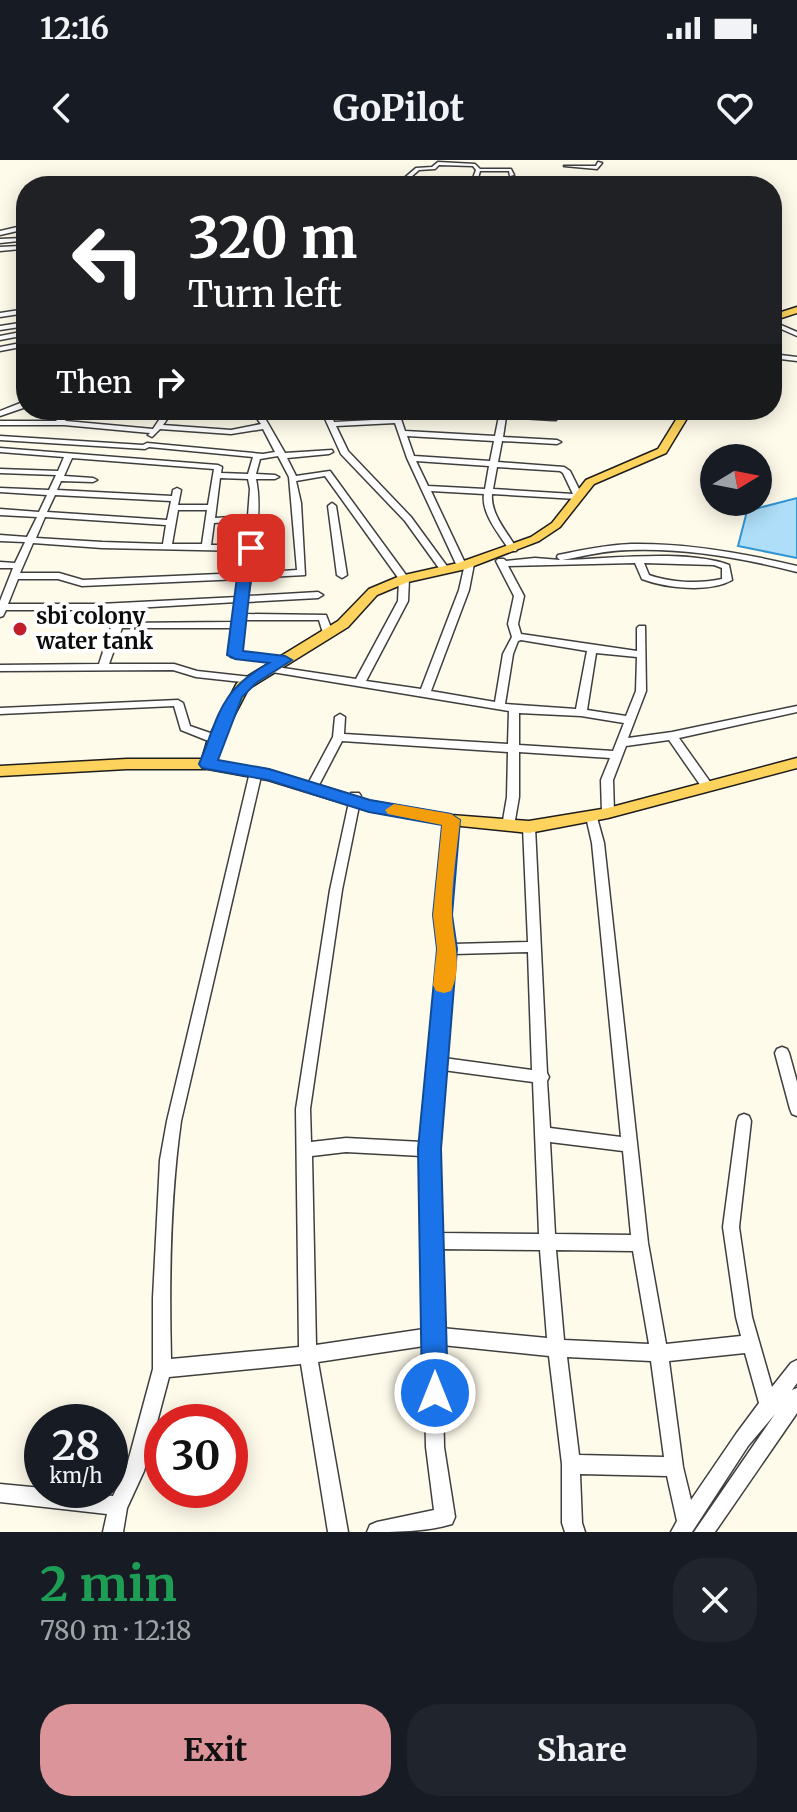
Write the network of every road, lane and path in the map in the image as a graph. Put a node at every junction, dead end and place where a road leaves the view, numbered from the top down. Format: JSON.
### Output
{"nodes":[{"id":1,"x":566,"y":163,"type":"edge"},
{"id":2,"x":600,"y":163,"type":"dead end"},
{"id":3,"x":477,"y":175,"type":"junction"},
{"id":4,"x":410,"y":176,"type":"edge"},
{"id":5,"x":492,"y":176,"type":"edge"},
{"id":6,"x":521,"y":176,"type":"edge"},
{"id":7,"x":0,"y":334,"type":"edge"},
{"id":8,"x":4,"y":348,"type":"edge"},
{"id":9,"x":61,"y":420,"type":"edge"},
{"id":10,"x":123,"y":420,"type":"edge"},
{"id":11,"x":163,"y":420,"type":"edge"},
{"id":12,"x":328,"y":420,"type":"edge"},
{"id":13,"x":502,"y":420,"type":"edge"},
{"id":14,"x":681,"y":420,"type":"edge"},
{"id":15,"x":398,"y":421,"type":"joint"},
{"id":16,"x":0,"y":423,"type":"edge"},
{"id":17,"x":64,"y":423,"type":"junction"},
{"id":18,"x":330,"y":424,"type":"junction"},
{"id":19,"x":158,"y":429,"type":"junction"},
{"id":20,"x":115,"y":432,"type":"junction"},
{"id":21,"x":402,"y":433,"type":"junction"},
{"id":22,"x":0,"y":438,"type":"edge"},
{"id":23,"x":499,"y":438,"type":"junction"},
{"id":24,"x":557,"y":442,"type":"dead end"},
{"id":25,"x":146,"y":446,"type":"junction"},
{"id":26,"x":0,"y":450,"type":"edge"},
{"id":27,"x":329,"y":452,"type":"dead end"},
{"id":28,"x":281,"y":454,"type":"junction"},
{"id":29,"x":69,"y":455,"type":"junction"},
{"id":30,"x":260,"y":455,"type":"junction"},
{"id":31,"x":411,"y":458,"type":"junction"},
{"id":32,"x":134,"y":459,"type":"junction"},
{"id":33,"x":493,"y":463,"type":"junction"},
{"id":34,"x":0,"y":471,"type":"edge"},
{"id":35,"x":216,"y":475,"type":"junction"},
{"id":36,"x":59,"y":476,"type":"junction"},
{"id":37,"x":251,"y":476,"type":"junction"},
{"id":38,"x":275,"y":477,"type":"dead end"},
{"id":39,"x":293,"y":477,"type":"junction"},
{"id":40,"x":93,"y":480,"type":"dead end"},
{"id":41,"x":428,"y":488,"type":"junction"},
{"id":42,"x":0,"y":490,"type":"edge"},
{"id":43,"x":489,"y":490,"type":"junction"},
{"id":44,"x":53,"y":491,"type":"junction"},
{"id":45,"x":577,"y":496,"type":"junction"},
{"id":46,"x":176,"y":499,"type":"junction"},
{"id":47,"x":332,"y":506,"type":"dead end"},
{"id":48,"x":211,"y":507,"type":"junction"},
{"id":49,"x":0,"y":512,"type":"edge"},
{"id":50,"x":42,"y":515,"type":"junction"},
{"id":51,"x":358,"y":517,"type":"junction"},
{"id":52,"x":250,"y":518,"type":"junction"},
{"id":53,"x":334,"y":518,"type":"junction"},
{"id":54,"x":209,"y":521,"type":"junction"},
{"id":55,"x":172,"y":523,"type":"junction"},
{"id":56,"x":0,"y":538,"type":"edge"},
{"id":57,"x":31,"y":539,"type":"junction"},
{"id":58,"x":167,"y":546,"type":"junction"},
{"id":59,"x":206,"y":548,"type":"junction"},
{"id":60,"x":251,"y":548,"type":"junction"},
{"id":61,"x":513,"y":549,"type":"junction"},
{"id":62,"x":500,"y":559,"type":"junction"},
{"id":63,"x":639,"y":561,"type":"junction"},
{"id":64,"x":529,"y":562,"type":"junction"},
{"id":65,"x":0,"y":565,"type":"edge"},
{"id":66,"x":465,"y":565,"type":"junction"},
{"id":67,"x":444,"y":569,"type":"junction"},
{"id":68,"x":797,"y":569,"type":"edge"},
{"id":69,"x":16,"y":571,"type":"junction"},
{"id":70,"x":342,"y":575,"type":"dead end"},
{"id":71,"x":244,"y":577,"type":"junction"},
{"id":72,"x":404,"y":579,"type":"junction"},
{"id":73,"x":318,"y":595,"type":"dead end"},
{"id":74,"x":241,"y":598,"type":"junction"},
{"id":75,"x":215,"y":599,"type":"junction"},
{"id":76,"x":3,"y":604,"type":"edge"},
{"id":77,"x":239,"y":621,"type":"junction"},
{"id":78,"x":210,"y":624,"type":"junction"},
{"id":79,"x":642,"y":628,"type":"dead end"},
{"id":80,"x":328,"y":633,"type":"junction"},
{"id":81,"x":517,"y":638,"type":"junction"},
{"id":82,"x":592,"y":649,"type":"junction"},
{"id":83,"x":641,"y":655,"type":"junction"},
{"id":84,"x":285,"y":660,"type":"junction"},
{"id":85,"x":104,"y":665,"type":"junction"},
{"id":86,"x":0,"y":668,"type":"edge"},
{"id":87,"x":270,"y":669,"type":"junction"},
{"id":88,"x":251,"y":680,"type":"junction"},
{"id":89,"x":359,"y":684,"type":"junction"},
{"id":90,"x":425,"y":693,"type":"junction"},
{"id":91,"x":499,"y":707,"type":"junction"},
{"id":92,"x":514,"y":709,"type":"junction"},
{"id":93,"x":797,"y":709,"type":"edge"},
{"id":94,"x":0,"y":711,"type":"edge"},
{"id":95,"x":581,"y":713,"type":"junction"},
{"id":96,"x":340,"y":717,"type":"dead end"},
{"id":97,"x":630,"y":720,"type":"junction"},
{"id":98,"x":672,"y":736,"type":"junction"},
{"id":99,"x":338,"y":737,"type":"junction"},
{"id":100,"x":215,"y":739,"type":"junction"},
{"id":101,"x":620,"y":743,"type":"junction"},
{"id":102,"x":512,"y":750,"type":"junction"},
{"id":103,"x":615,"y":755,"type":"junction"},
{"id":104,"x":209,"y":761,"type":"junction"},
{"id":105,"x":797,"y":763,"type":"edge"},
{"id":106,"x":0,"y":764,"type":"edge"},
{"id":107,"x":0,"y":771,"type":"edge"},
{"id":108,"x":256,"y":772,"type":"junction"},
{"id":109,"x":315,"y":782,"type":"junction"},
{"id":110,"x":707,"y":786,"type":"junction"},
{"id":111,"x":354,"y":799,"type":"junction"},
{"id":112,"x":600,"y":815,"type":"junction"},
{"id":113,"x":451,"y":820,"type":"junction"},
{"id":114,"x":508,"y":826,"type":"junction"},
{"id":115,"x":529,"y":827,"type":"junction"},
{"id":116,"x":534,"y":947,"type":"junction"},
{"id":117,"x":447,"y":949,"type":"junction"},
{"id":118,"x":782,"y":1053,"type":"dead end"},
{"id":119,"x":435,"y":1063,"type":"junction"},
{"id":120,"x":542,"y":1077,"type":"junction"},
{"id":121,"x":797,"y":1109,"type":"edge"},
{"id":122,"x":744,"y":1121,"type":"dead end"},
{"id":123,"x":542,"y":1134,"type":"junction"},
{"id":124,"x":629,"y":1145,"type":"junction"},
{"id":125,"x":429,"y":1149,"type":"junction"},
{"id":126,"x":305,"y":1150,"type":"junction"},
{"id":127,"x":547,"y":1240,"type":"junction"},
{"id":128,"x":432,"y":1241,"type":"junction"},
{"id":129,"x":640,"y":1243,"type":"junction"},
{"id":130,"x":435,"y":1336,"type":"junction"},
{"id":131,"x":751,"y":1344,"type":"junction"},
{"id":132,"x":558,"y":1348,"type":"junction"},
{"id":133,"x":659,"y":1353,"type":"junction"},
{"id":134,"x":308,"y":1355,"type":"junction"},
{"id":135,"x":162,"y":1369,"type":"junction"},
{"id":136,"x":797,"y":1369,"type":"edge"},
{"id":137,"x":797,"y":1397,"type":"edge"},
{"id":138,"x":769,"y":1407,"type":"junction"},
{"id":139,"x":571,"y":1464,"type":"junction"},
{"id":140,"x":674,"y":1467,"type":"junction"},
{"id":141,"x":128,"y":1485,"type":"edge"},
{"id":142,"x":0,"y":1493,"type":"edge"},
{"id":143,"x":24,"y":1496,"type":"edge"},
{"id":144,"x":118,"y":1508,"type":"edge"},
{"id":145,"x":691,"y":1529,"type":"edge"},
{"id":146,"x":113,"y":1532,"type":"edge"},
{"id":147,"x":338,"y":1532,"type":"edge"},
{"id":148,"x":377,"y":1532,"type":"edge"},
{"id":149,"x":575,"y":1532,"type":"edge"}],
"edges":[{"from":1,"to":2,"type":"street"},
{"from":3,"to":4,"type":"street"},
{"from":3,"to":5,"type":"street"},
{"from":3,"to":6,"type":"street"},
{"from":7,"to":8,"type":"street"},
{"from":9,"to":17,"type":"street"},
{"from":10,"to":20,"type":"street"},
{"from":11,"to":19,"type":"street"},
{"from":12,"to":18,"type":"street"},
{"from":13,"to":23,"type":"street"},
{"from":14,"to":45,"type":"main road"},
{"from":15,"to":18,"type":"street"},
{"from":15,"to":21,"type":"street"},
{"from":16,"to":17,"type":"street"},
{"from":17,"to":20,"type":"street"},
{"from":18,"to":67,"type":"street"},
{"from":19,"to":20,"type":"street"},
{"from":19,"to":25,"type":"street"},
{"from":19,"to":28,"type":"street"},
{"from":21,"to":23,"type":"street"},
{"from":21,"to":31,"type":"street"},
{"from":22,"to":25,"type":"street"},
{"from":23,"to":24,"type":"street"},
{"from":23,"to":33,"type":"street"},
{"from":25,"to":30,"type":"street"},
{"from":25,"to":32,"type":"street"},
{"from":26,"to":29,"type":"street"},
{"from":27,"to":28,"type":"street"},
{"from":28,"to":30,"type":"street"},
{"from":28,"to":39,"type":"street"},
{"from":29,"to":32,"type":"street"},
{"from":29,"to":36,"type":"street"},
{"from":30,"to":37,"type":"street"},
{"from":31,"to":33,"type":"street"},
{"from":31,"to":41,"type":"street"},
{"from":32,"to":35,"type":"street"},
{"from":33,"to":43,"type":"street"},
{"from":33,"to":45,"type":"street"},
{"from":34,"to":36,"type":"street"},
{"from":35,"to":37,"type":"street"},
{"from":35,"to":48,"type":"street"},
{"from":36,"to":40,"type":"street"},
{"from":36,"to":44,"type":"street"},
{"from":37,"to":38,"type":"street"},
{"from":37,"to":52,"type":"street"},
{"from":39,"to":51,"type":"street"},
{"from":39,"to":71,"type":"street"},
{"from":41,"to":43,"type":"street"},
{"from":41,"to":66,"type":"street"},
{"from":42,"to":44,"type":"street"},
{"from":43,"to":45,"type":"street"},
{"from":43,"to":61,"type":"street"},
{"from":44,"to":46,"type":"street"},
{"from":44,"to":50,"type":"street"},
{"from":45,"to":61,"type":"main road"},
{"from":46,"to":48,"type":"street"},
{"from":46,"to":55,"type":"street"},
{"from":47,"to":53,"type":"street"},
{"from":48,"to":54,"type":"street"},
{"from":49,"to":50,"type":"street"},
{"from":50,"to":55,"type":"street"},
{"from":50,"to":57,"type":"street"},
{"from":51,"to":53,"type":"street"},
{"from":51,"to":72,"type":"street"},
{"from":52,"to":54,"type":"street"},
{"from":52,"to":60,"type":"street"},
{"from":53,"to":70,"type":"street"},
{"from":54,"to":59,"type":"street"},
{"from":55,"to":58,"type":"street"},
{"from":56,"to":57,"type":"street"},
{"from":57,"to":58,"type":"street"},
{"from":57,"to":69,"type":"street"},
{"from":58,"to":59,"type":"street"},
{"from":59,"to":60,"type":"street"},
{"from":60,"to":71,"type":"street"},
{"from":61,"to":62,"type":"main road"},
{"from":62,"to":64,"type":"street"},
{"from":62,"to":66,"type":"main road"},
{"from":62,"to":81,"type":"street"},
{"from":63,"to":63,"type":"street"},
{"from":63,"to":64,"type":"street"},
{"from":64,"to":68,"type":"street"},
{"from":65,"to":69,"type":"street"},
{"from":66,"to":67,"type":"main road"},
{"from":66,"to":90,"type":"street"},
{"from":67,"to":72,"type":"main road"},
{"from":69,"to":71,"type":"street"},
{"from":69,"to":76,"type":"street"},
{"from":71,"to":74,"type":"street"},
{"from":72,"to":80,"type":"main road"},
{"from":72,"to":89,"type":"street"},
{"from":73,"to":74,"type":"street"},
{"from":74,"to":75,"type":"street"},
{"from":74,"to":77,"type":"street"},
{"from":75,"to":76,"type":"street"},
{"from":75,"to":78,"type":"street"},
{"from":77,"to":78,"type":"street"},
{"from":77,"to":80,"type":"street"},
{"from":77,"to":84,"type":"street"},
{"from":78,"to":85,"type":"street"},
{"from":79,"to":83,"type":"street"},
{"from":80,"to":84,"type":"main road"},
{"from":81,"to":82,"type":"street"},
{"from":81,"to":91,"type":"street"},
{"from":82,"to":83,"type":"street"},
{"from":82,"to":95,"type":"street"},
{"from":83,"to":97,"type":"street"},
{"from":84,"to":87,"type":"main road"},
{"from":85,"to":86,"type":"street"},
{"from":85,"to":88,"type":"street"},
{"from":87,"to":88,"type":"main road"},
{"from":87,"to":89,"type":"street"},
{"from":88,"to":100,"type":"main road"},
{"from":89,"to":90,"type":"street"},
{"from":90,"to":91,"type":"street"},
{"from":91,"to":92,"type":"street"},
{"from":92,"to":95,"type":"street"},
{"from":92,"to":102,"type":"street"},
{"from":93,"to":98,"type":"street"},
{"from":94,"to":100,"type":"street"},
{"from":95,"to":97,"type":"street"},
{"from":96,"to":99,"type":"street"},
{"from":97,"to":101,"type":"street"},
{"from":98,"to":101,"type":"street"},
{"from":98,"to":110,"type":"street"},
{"from":99,"to":102,"type":"street"},
{"from":99,"to":109,"type":"street"},
{"from":100,"to":104,"type":"main road"},
{"from":101,"to":103,"type":"street"},
{"from":102,"to":103,"type":"street"},
{"from":102,"to":114,"type":"street"},
{"from":103,"to":112,"type":"street"},
{"from":104,"to":106,"type":"main road"},
{"from":104,"to":107,"type":"main road"},
{"from":104,"to":108,"type":"main road"},
{"from":104,"to":109,"type":"main road"},
{"from":105,"to":110,"type":"main road"},
{"from":108,"to":111,"type":"main road"},
{"from":108,"to":135,"type":"street"},
{"from":109,"to":111,"type":"main road"},
{"from":110,"to":112,"type":"main road"},
{"from":111,"to":113,"type":"main road"},
{"from":111,"to":126,"type":"street"},
{"from":112,"to":115,"type":"main road"},
{"from":112,"to":124,"type":"street"},
{"from":113,"to":114,"type":"main road"},
{"from":113,"to":117,"type":"street"},
{"from":114,"to":115,"type":"main road"},
{"from":115,"to":116,"type":"street"},
{"from":116,"to":117,"type":"street"},
{"from":116,"to":120,"type":"street"},
{"from":117,"to":119,"type":"street"},
{"from":118,"to":121,"type":"street"},
{"from":119,"to":120,"type":"street"},
{"from":119,"to":125,"type":"street"},
{"from":120,"to":123,"type":"street"},
{"from":122,"to":131,"type":"street"},
{"from":123,"to":124,"type":"street"},
{"from":123,"to":127,"type":"street"},
{"from":124,"to":129,"type":"street"},
{"from":125,"to":126,"type":"street"},
{"from":125,"to":128,"type":"street"},
{"from":126,"to":134,"type":"street"},
{"from":127,"to":128,"type":"street"},
{"from":127,"to":129,"type":"street"},
{"from":127,"to":132,"type":"street"},
{"from":128,"to":130,"type":"street"},
{"from":129,"to":133,"type":"street"},
{"from":130,"to":132,"type":"street"},
{"from":130,"to":134,"type":"street"},
{"from":130,"to":148,"type":"street"},
{"from":131,"to":133,"type":"street"},
{"from":131,"to":138,"type":"street"},
{"from":132,"to":133,"type":"street"},
{"from":132,"to":139,"type":"street"},
{"from":133,"to":140,"type":"street"},
{"from":134,"to":135,"type":"street"},
{"from":134,"to":147,"type":"street"},
{"from":135,"to":141,"type":"street"},
{"from":136,"to":138,"type":"street"},
{"from":137,"to":145,"type":"street"},
{"from":138,"to":145,"type":"street"},
{"from":139,"to":140,"type":"street"},
{"from":139,"to":149,"type":"street"},
{"from":140,"to":145,"type":"street"},
{"from":142,"to":143,"type":"street"},
{"from":144,"to":146,"type":"street"}]}
